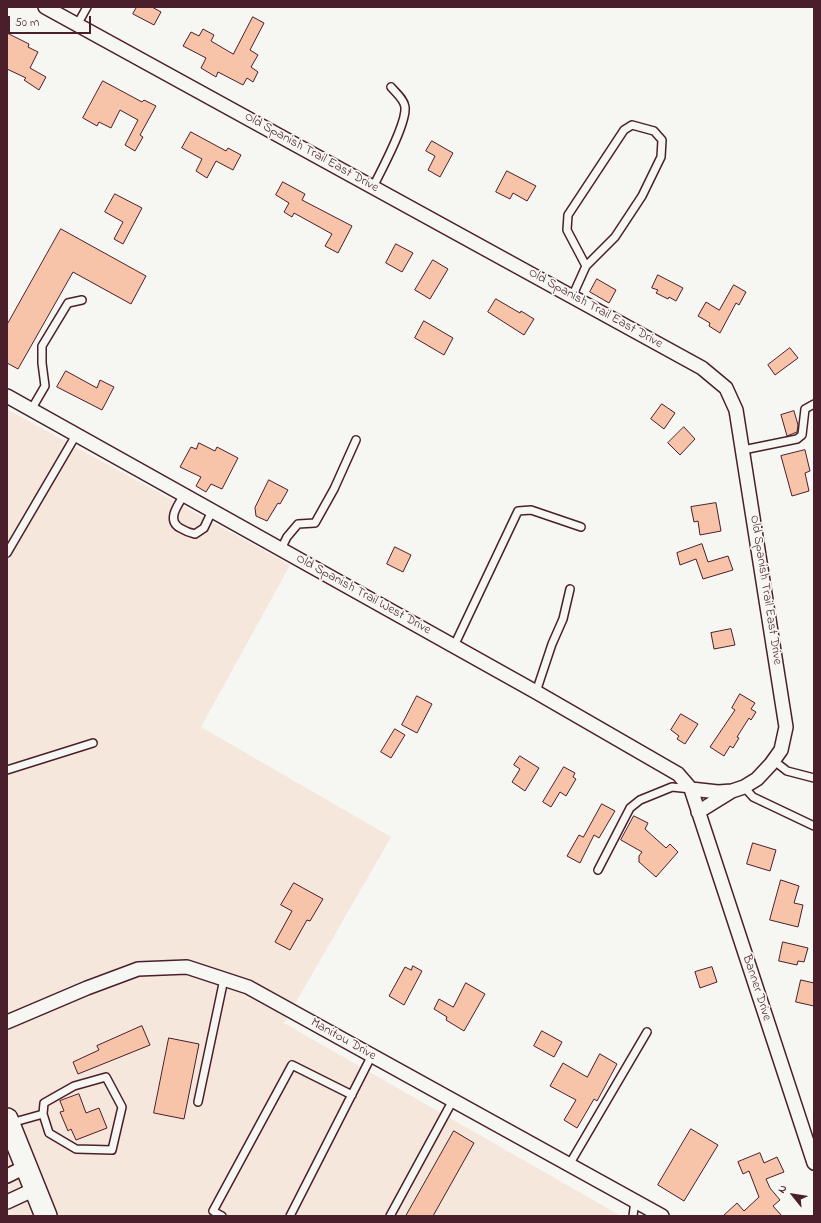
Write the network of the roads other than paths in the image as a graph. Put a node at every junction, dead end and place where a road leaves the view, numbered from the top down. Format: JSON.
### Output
{"nodes":[{"id":1,"x":45,"y":7,"type":"edge"},
{"id":2,"x":88,"y":7,"type":"edge"},
{"id":3,"x":77,"y":25,"type":"junction"},
{"id":4,"x":391,"y":87,"type":"dead end"},
{"id":5,"x":373,"y":188,"type":"junction"},
{"id":6,"x":586,"y":266,"type":"junction"},
{"id":7,"x":572,"y":296,"type":"junction"},
{"id":8,"x":82,"y":300,"type":"dead end"},
{"id":9,"x":7,"y":396,"type":"edge"},
{"id":10,"x":814,"y":404,"type":"edge"},
{"id":11,"x":31,"y":410,"type":"junction"},
{"id":12,"x":76,"y":435,"type":"junction"},
{"id":13,"x":356,"y":440,"type":"dead end"},
{"id":14,"x":743,"y":450,"type":"junction"},
{"id":15,"x":184,"y":495,"type":"junction"},
{"id":16,"x":212,"y":511,"type":"junction"},
{"id":17,"x":581,"y":527,"type":"dead end"},
{"id":18,"x":281,"y":549,"type":"junction"},
{"id":19,"x":7,"y":553,"type":"edge"},
{"id":20,"x":570,"y":589,"type":"dead end"},
{"id":21,"x":454,"y":646,"type":"junction"},
{"id":22,"x":536,"y":692,"type":"junction"},
{"id":23,"x":93,"y":743,"type":"dead end"},
{"id":24,"x":773,"y":760,"type":"junction"},
{"id":25,"x":7,"y":770,"type":"edge"},
{"id":26,"x":814,"y":778,"type":"edge"},
{"id":27,"x":691,"y":789,"type":"junction"},
{"id":28,"x":738,"y":789,"type":"junction"},
{"id":29,"x":698,"y":812,"type":"junction"},
{"id":30,"x":814,"y":826,"type":"edge"},
{"id":31,"x":598,"y":870,"type":"dead end"},
{"id":32,"x":224,"y":979,"type":"junction"},
{"id":33,"x":7,"y":1022,"type":"edge"},
{"id":34,"x":647,"y":1032,"type":"dead end"},
{"id":35,"x":372,"y":1055,"type":"junction"},
{"id":36,"x":352,"y":1095,"type":"junction"},
{"id":37,"x":453,"y":1100,"type":"junction"},
{"id":38,"x":198,"y":1102,"type":"dead end"},
{"id":39,"x":43,"y":1114,"type":"junction"},
{"id":40,"x":8,"y":1121,"type":"edge"},
{"id":41,"x":814,"y":1163,"type":"edge"},
{"id":42,"x":569,"y":1165,"type":"junction"},
{"id":43,"x":16,"y":1171,"type":"edge"},
{"id":44,"x":35,"y":1189,"type":"junction"},
{"id":45,"x":635,"y":1201,"type":"junction"},
{"id":46,"x":7,"y":1202,"type":"edge"},
{"id":47,"x":46,"y":1216,"type":"edge"},
{"id":48,"x":222,"y":1216,"type":"edge"},
{"id":49,"x":290,"y":1216,"type":"edge"},
{"id":50,"x":390,"y":1216,"type":"edge"},
{"id":51,"x":633,"y":1216,"type":"edge"},
{"id":52,"x":662,"y":1216,"type":"edge"}],
"edges":[{"from":1,"to":3,"type":"street","name":"Old Spanish Trail East Drive"},
{"from":2,"to":3,"type":"lane"},
{"from":3,"to":5,"type":"street","name":"Old Spanish Trail East Drive"},
{"from":4,"to":5,"type":"lane"},
{"from":5,"to":7,"type":"street","name":"Old Spanish Trail East Drive"},
{"from":6,"to":6,"type":"lane"},
{"from":6,"to":7,"type":"lane"},
{"from":7,"to":14,"type":"street","name":"Old Spanish Trail East Drive"},
{"from":8,"to":11,"type":"lane"},
{"from":9,"to":11,"type":"street","name":"Old Spanish Trail West Drive"},
{"from":10,"to":14,"type":"lane"},
{"from":11,"to":12,"type":"street","name":"Old Spanish Trail West Drive"},
{"from":12,"to":15,"type":"street","name":"Old Spanish Trail West Drive"},
{"from":12,"to":19,"type":"lane"},
{"from":13,"to":18,"type":"lane"},
{"from":14,"to":24,"type":"street","name":"Old Spanish Trail East Drive"},
{"from":15,"to":16,"type":"street","name":"Old Spanish Trail West Drive"},
{"from":15,"to":16,"type":"lane"},
{"from":16,"to":18,"type":"street","name":"Old Spanish Trail West Drive"},
{"from":17,"to":21,"type":"lane"},
{"from":18,"to":21,"type":"street","name":"Old Spanish Trail West Drive"},
{"from":20,"to":22,"type":"lane"},
{"from":21,"to":22,"type":"street","name":"Old Spanish Trail West Drive"},
{"from":22,"to":27,"type":"street","name":"Old Spanish Trail West Drive"},
{"from":23,"to":25,"type":"lane"},
{"from":24,"to":26,"type":"lane"},
{"from":24,"to":28,"type":"street","name":"Old Spanish Trail East Drive"},
{"from":27,"to":28,"type":"street"},
{"from":27,"to":29,"type":"street","name":"Old Spanish Trail West Drive"},
{"from":27,"to":31,"type":"lane"},
{"from":28,"to":29,"type":"street","name":"Old Spanish Trail East Drive"},
{"from":28,"to":30,"type":"lane"},
{"from":29,"to":41,"type":"street","name":"Banner Drive"},
{"from":32,"to":33,"type":"street","name":"Manitou Drive"},
{"from":32,"to":35,"type":"street","name":"Manitou Drive"},
{"from":32,"to":38,"type":"lane"},
{"from":34,"to":42,"type":"lane"},
{"from":35,"to":36,"type":"lane"},
{"from":35,"to":37,"type":"street","name":"Manitou Drive"},
{"from":36,"to":48,"type":"lane"},
{"from":36,"to":49,"type":"lane"},
{"from":37,"to":42,"type":"street","name":"Manitou Drive"},
{"from":37,"to":50,"type":"lane"},
{"from":39,"to":39,"type":"lane"},
{"from":39,"to":40,"type":"lane"},
{"from":40,"to":43,"type":"main road"},
{"from":42,"to":45,"type":"street","name":"Manitou Drive"},
{"from":43,"to":44,"type":"main road"},
{"from":44,"to":46,"type":"street"},
{"from":44,"to":47,"type":"main road"},
{"from":45,"to":51,"type":"lane"},
{"from":45,"to":52,"type":"street","name":"Manitou Drive"}]}
